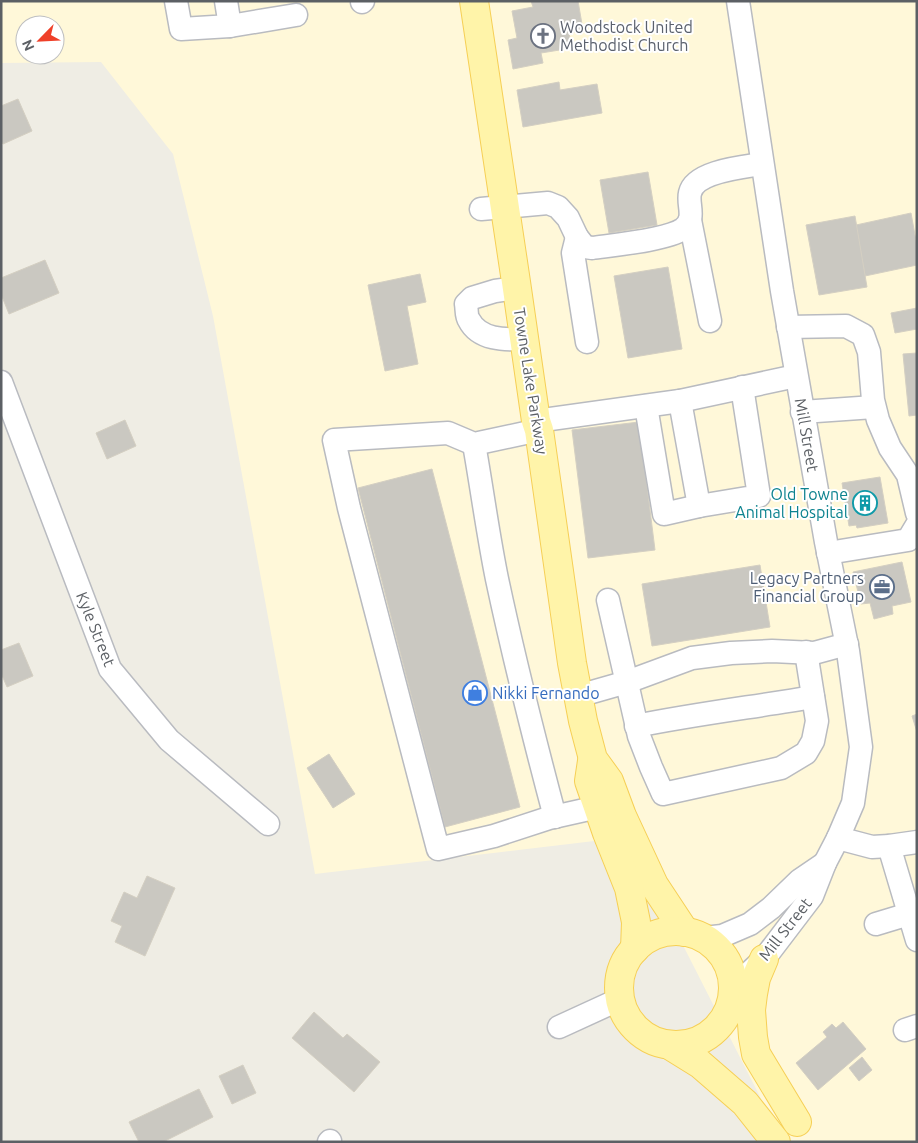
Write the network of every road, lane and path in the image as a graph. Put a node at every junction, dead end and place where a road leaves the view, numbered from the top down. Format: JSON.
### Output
{"nodes":[{"id":1,"x":176,"y":1,"type":"edge"},
{"id":2,"x":226,"y":1,"type":"edge"},
{"id":3,"x":474,"y":1,"type":"edge"},
{"id":4,"x":738,"y":1,"type":"edge"},
{"id":5,"x":296,"y":15,"type":"dead end"},
{"id":6,"x":230,"y":26,"type":"junction"},
{"id":7,"x":762,"y":164,"type":"junction"},
{"id":8,"x":493,"y":208,"type":"junction"},
{"id":9,"x":690,"y":220,"type":"junction"},
{"id":10,"x":577,"y":237,"type":"junction"},
{"id":11,"x":517,"y":288,"type":"junction"},
{"id":12,"x":710,"y":321,"type":"dead end"},
{"id":13,"x":788,"y":328,"type":"junction"},
{"id":14,"x":524,"y":338,"type":"junction"},
{"id":15,"x":587,"y":342,"type":"dead end"},
{"id":16,"x":796,"y":376,"type":"junction"},
{"id":17,"x":1,"y":382,"type":"edge"},
{"id":18,"x":742,"y":387,"type":"junction"},
{"id":19,"x":680,"y":401,"type":"junction"},
{"id":20,"x":646,"y":406,"type":"junction"},
{"id":21,"x":874,"y":407,"type":"junction"},
{"id":22,"x":802,"y":412,"type":"junction"},
{"id":23,"x":538,"y":426,"type":"junction"},
{"id":24,"x":474,"y":444,"type":"junction"},
{"id":25,"x":699,"y":506,"type":"junction"},
{"id":26,"x":917,"y":513,"type":"edge"},
{"id":27,"x":917,"y":525,"type":"edge"},
{"id":28,"x":828,"y":554,"type":"junction"},
{"id":29,"x":608,"y":600,"type":"dead end"},
{"id":30,"x":846,"y":644,"type":"junction"},
{"id":31,"x":806,"y":652,"type":"junction"},
{"id":32,"x":626,"y":682,"type":"junction"},
{"id":33,"x":578,"y":696,"type":"junction"},
{"id":34,"x":813,"y":697,"type":"junction"},
{"id":35,"x":636,"y":726,"type":"junction"},
{"id":36,"x":593,"y":759,"type":"junction"},
{"id":37,"x":598,"y":807,"type":"junction"},
{"id":38,"x":555,"y":817,"type":"junction"},
{"id":39,"x":268,"y":824,"type":"dead end"},
{"id":40,"x":838,"y":838,"type":"junction"},
{"id":41,"x":917,"y":842,"type":"edge"},
{"id":42,"x":889,"y":846,"type":"junction"},
{"id":43,"x":825,"y":863,"type":"junction"},
{"id":44,"x":911,"y":907,"type":"edge"},
{"id":45,"x":876,"y":924,"type":"dead end"},
{"id":46,"x":695,"y":935,"type":"junction"},
{"id":47,"x":917,"y":940,"type":"edge"},
{"id":48,"x":635,"y":949,"type":"junction"},
{"id":49,"x":764,"y":959,"type":"junction"},
{"id":50,"x":732,"y":997,"type":"junction"},
{"id":51,"x":620,"y":1000,"type":"junction"},
{"id":52,"x":559,"y":1027,"type":"dead end"},
{"id":53,"x":670,"y":1046,"type":"junction"},
{"id":54,"x":802,"y":1132,"type":"edge"},
{"id":55,"x":776,"y":1142,"type":"edge"}],
"edges":[{"from":1,"to":6,"type":"street"},
{"from":2,"to":6,"type":"street"},
{"from":3,"to":8,"type":"main road","name":"Towne Lake Parkway"},
{"from":4,"to":7,"type":"street","name":"Mill Street"},
{"from":5,"to":6,"type":"street"},
{"from":7,"to":9,"type":"street"},
{"from":7,"to":13,"type":"street","name":"Mill Street"},
{"from":8,"to":10,"type":"street"},
{"from":8,"to":11,"type":"main road","name":"Towne Lake Parkway"},
{"from":9,"to":10,"type":"street"},
{"from":9,"to":12,"type":"street"},
{"from":10,"to":15,"type":"street"},
{"from":11,"to":14,"type":"main road","name":"Towne Lake Parkway"},
{"from":11,"to":14,"type":"street"},
{"from":13,"to":16,"type":"street","name":"Mill Street"},
{"from":13,"to":21,"type":"street"},
{"from":14,"to":23,"type":"main road","name":"Towne Lake Parkway"},
{"from":16,"to":18,"type":"street"},
{"from":16,"to":22,"type":"street","name":"Mill Street"},
{"from":17,"to":39,"type":"street","name":"Kyle Street"},
{"from":18,"to":19,"type":"street"},
{"from":18,"to":25,"type":"street"},
{"from":19,"to":20,"type":"street"},
{"from":19,"to":25,"type":"street"},
{"from":20,"to":23,"type":"street"},
{"from":20,"to":25,"type":"street"},
{"from":21,"to":22,"type":"street"},
{"from":21,"to":26,"type":"street"},
{"from":22,"to":28,"type":"street","name":"Mill Street"},
{"from":23,"to":24,"type":"street"},
{"from":23,"to":33,"type":"main road","name":"Towne Lake Parkway"},
{"from":24,"to":38,"type":"street"},
{"from":24,"to":38,"type":"street"},
{"from":27,"to":28,"type":"street"},
{"from":28,"to":30,"type":"street","name":"Mill Street"},
{"from":29,"to":32,"type":"street"},
{"from":30,"to":31,"type":"street"},
{"from":30,"to":40,"type":"street","name":"Mill Street"},
{"from":31,"to":32,"type":"street"},
{"from":31,"to":34,"type":"street"},
{"from":32,"to":33,"type":"street"},
{"from":32,"to":35,"type":"street"},
{"from":33,"to":36,"type":"main road","name":"Towne Lake Parkway"},
{"from":34,"to":35,"type":"street"},
{"from":34,"to":35,"type":"street"},
{"from":36,"to":37,"type":"main road","name":"Towne Lake Parkway"},
{"from":36,"to":46,"type":"main road","name":"Towne Lake Parkway"},
{"from":37,"to":38,"type":"street"},
{"from":37,"to":48,"type":"main road","name":"Towne Lake Parkway"},
{"from":40,"to":42,"type":"street"},
{"from":40,"to":43,"type":"street","name":"Mill Street"},
{"from":41,"to":42,"type":"street"},
{"from":42,"to":44,"type":"street"},
{"from":43,"to":46,"type":"street","name":"Mill Street"},
{"from":43,"to":49,"type":"street","name":"Mill Street"},
{"from":44,"to":45,"type":"street"},
{"from":44,"to":47,"type":"street"},
{"from":46,"to":48,"type":"main road"},
{"from":46,"to":50,"type":"main road"},
{"from":48,"to":51,"type":"main road"},
{"from":49,"to":50,"type":"street","name":"Mill Street"},
{"from":49,"to":54,"type":"main road"},
{"from":50,"to":53,"type":"main road"},
{"from":50,"to":54,"type":"main road"},
{"from":51,"to":52,"type":"street"},
{"from":51,"to":53,"type":"main road"},
{"from":53,"to":55,"type":"main road"}]}
